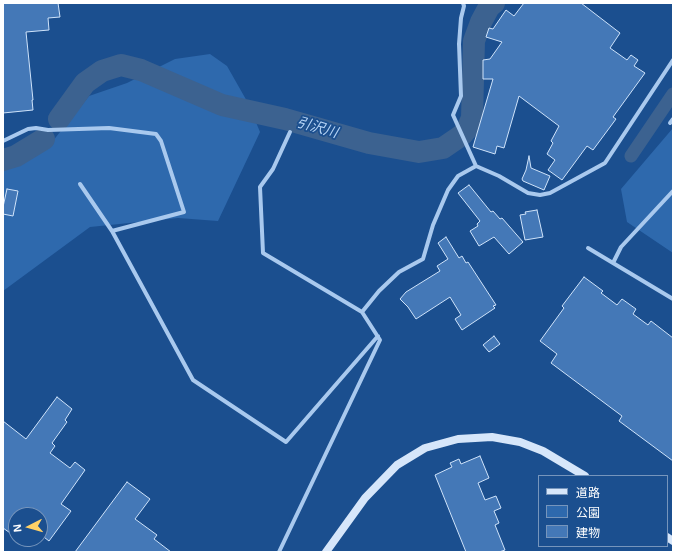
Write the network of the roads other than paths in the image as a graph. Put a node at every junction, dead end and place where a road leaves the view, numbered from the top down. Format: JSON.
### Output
{"nodes":[{"id":1,"x":463,"y":3,"type":"edge"},
{"id":2,"x":673,"y":60,"type":"edge"},
{"id":3,"x":673,"y":119,"type":"edge"},
{"id":4,"x":670,"y":124,"type":"dead end"},
{"id":5,"x":290,"y":132,"type":"dead end"},
{"id":6,"x":3,"y":141,"type":"edge"},
{"id":7,"x":476,"y":166,"type":"junction"},
{"id":8,"x":80,"y":184,"type":"dead end"},
{"id":9,"x":673,"y":191,"type":"edge"},
{"id":10,"x":112,"y":231,"type":"junction"},
{"id":11,"x":588,"y":248,"type":"dead end"},
{"id":12,"x":613,"y":263,"type":"junction"},
{"id":13,"x":673,"y":299,"type":"edge"},
{"id":14,"x":362,"y":312,"type":"junction"},
{"id":15,"x":378,"y":336,"type":"junction"},
{"id":16,"x":584,"y":475,"type":"edge"},
{"id":17,"x":279,"y":552,"type":"edge"},
{"id":18,"x":326,"y":552,"type":"edge"}],
"edges":[{"from":1,"to":7,"type":"street"},
{"from":2,"to":7,"type":"street"},
{"from":3,"to":4,"type":"street"},
{"from":5,"to":14,"type":"street"},
{"from":6,"to":10,"type":"street"},
{"from":7,"to":14,"type":"street"},
{"from":8,"to":10,"type":"street"},
{"from":9,"to":12,"type":"street"},
{"from":10,"to":15,"type":"street"},
{"from":11,"to":12,"type":"street"},
{"from":12,"to":13,"type":"street"},
{"from":14,"to":15,"type":"street"},
{"from":15,"to":17,"type":"street"},
{"from":16,"to":18,"type":"street"}]}
